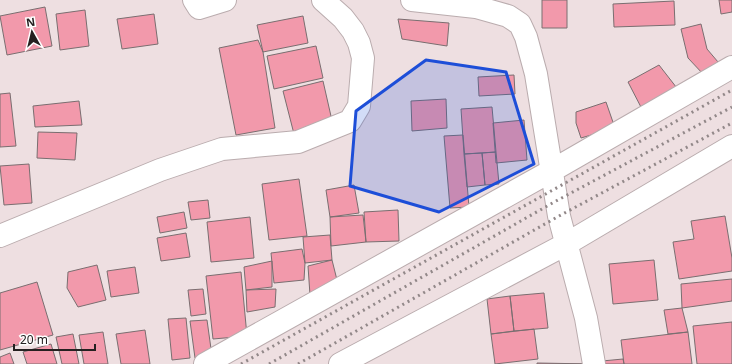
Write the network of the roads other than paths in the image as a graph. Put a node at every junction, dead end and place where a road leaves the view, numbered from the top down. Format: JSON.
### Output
{"nodes":[{"id":1,"x":194,"y":0,"type":"edge"},
{"id":2,"x":225,"y":0,"type":"edge"},
{"id":3,"x":323,"y":0,"type":"edge"},
{"id":4,"x":412,"y":0,"type":"edge"},
{"id":5,"x":732,"y":67,"type":"edge"},
{"id":6,"x":732,"y":146,"type":"edge"},
{"id":7,"x":553,"y":170,"type":"junction"},
{"id":8,"x":0,"y":236,"type":"edge"},
{"id":9,"x":568,"y":243,"type":"junction"},
{"id":10,"x":205,"y":364,"type":"edge"},
{"id":11,"x":340,"y":364,"type":"edge"},
{"id":12,"x":594,"y":364,"type":"edge"}],
"edges":[{"from":1,"to":2,"type":"street"},
{"from":3,"to":8,"type":"street"},
{"from":4,"to":7,"type":"street"},
{"from":5,"to":7,"type":"street"},
{"from":6,"to":9,"type":"street"},
{"from":7,"to":9,"type":"street"},
{"from":7,"to":10,"type":"street"},
{"from":9,"to":11,"type":"street"},
{"from":9,"to":12,"type":"street"}]}
